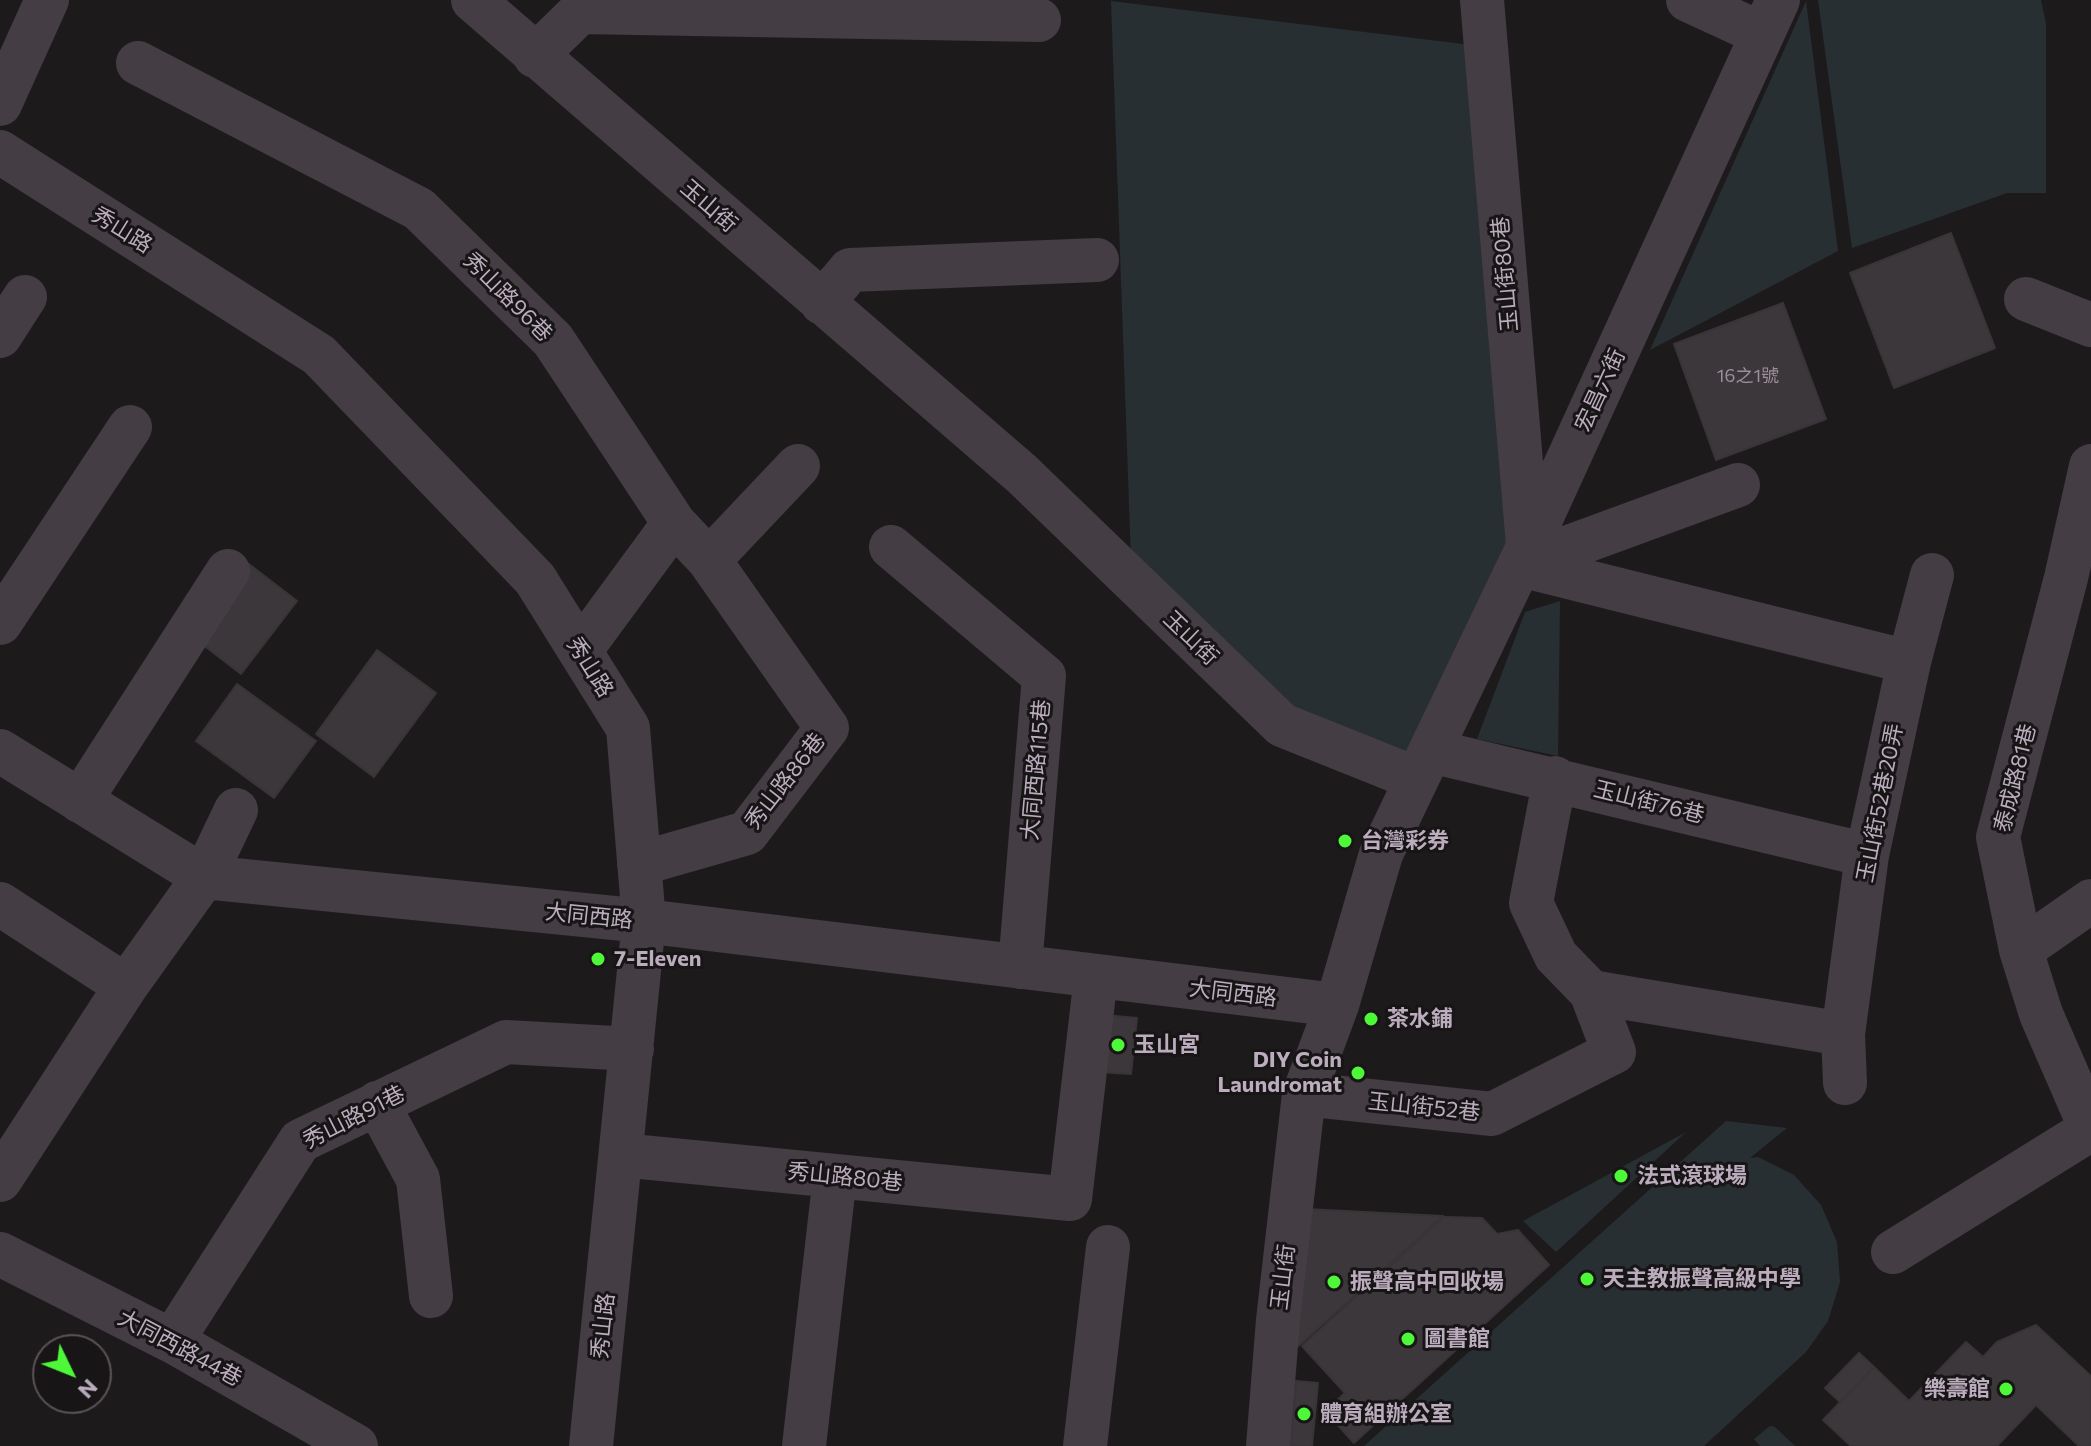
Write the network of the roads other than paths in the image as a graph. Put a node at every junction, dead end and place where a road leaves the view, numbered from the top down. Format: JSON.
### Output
{"nodes":[{"id":1,"x":47,"y":0,"type":"edge"},
{"id":2,"x":473,"y":0,"type":"edge"},
{"id":3,"x":1482,"y":0,"type":"edge"},
{"id":4,"x":1688,"y":0,"type":"edge"},
{"id":5,"x":1770,"y":17,"type":"edge"},
{"id":6,"x":1039,"y":20,"type":"dead end"},
{"id":7,"x":535,"y":56,"type":"junction"},
{"id":8,"x":138,"y":63,"type":"dead end"},
{"id":9,"x":0,"y":104,"type":"edge"},
{"id":10,"x":0,"y":152,"type":"edge"},
{"id":11,"x":1097,"y":260,"type":"dead end"},
{"id":12,"x":25,"y":297,"type":"dead end"},
{"id":13,"x":2026,"y":299,"type":"dead end"},
{"id":14,"x":822,"y":303,"type":"junction"},
{"id":15,"x":2091,"y":325,"type":"edge"},
{"id":16,"x":0,"y":336,"type":"edge"},
{"id":17,"x":130,"y":427,"type":"dead end"},
{"id":18,"x":798,"y":466,"type":"dead end"},
{"id":19,"x":2091,"y":466,"type":"edge"},
{"id":20,"x":1738,"y":485,"type":"dead end"},
{"id":21,"x":674,"y":523,"type":"junction"},
{"id":22,"x":891,"y":547,"type":"dead end"},
{"id":23,"x":1524,"y":556,"type":"junction"},
{"id":24,"x":709,"y":560,"type":"junction"},
{"id":25,"x":228,"y":571,"type":"dead end"},
{"id":26,"x":1932,"y":575,"type":"dead end"},
{"id":27,"x":2079,"y":594,"type":"edge"},
{"id":28,"x":0,"y":623,"type":"edge"},
{"id":29,"x":580,"y":651,"type":"junction"},
{"id":30,"x":1909,"y":662,"type":"junction"},
{"id":31,"x":0,"y":751,"type":"edge"},
{"id":32,"x":1424,"y":765,"type":"junction"},
{"id":33,"x":1555,"y":778,"type":"junction"},
{"id":34,"x":80,"y":801,"type":"junction"},
{"id":35,"x":236,"y":810,"type":"dead end"},
{"id":36,"x":1867,"y":855,"type":"junction"},
{"id":37,"x":639,"y":864,"type":"junction"},
{"id":38,"x":204,"y":877,"type":"junction"},
{"id":39,"x":2091,"y":901,"type":"edge"},
{"id":40,"x":0,"y":904,"type":"edge"},
{"id":41,"x":644,"y":921,"type":"junction"},
{"id":42,"x":2021,"y":950,"type":"junction"},
{"id":43,"x":1020,"y":967,"type":"junction"},
{"id":44,"x":1096,"y":976,"type":"junction"},
{"id":45,"x":126,"y":986,"type":"junction"},
{"id":46,"x":1591,"y":992,"type":"junction"},
{"id":47,"x":1337,"y":1005,"type":"junction"},
{"id":48,"x":1843,"y":1034,"type":"junction"},
{"id":49,"x":632,"y":1049,"type":"junction"},
{"id":50,"x":1845,"y":1083,"type":"dead end"},
{"id":51,"x":1304,"y":1094,"type":"junction"},
{"id":52,"x":377,"y":1103,"type":"junction"},
{"id":53,"x":2091,"y":1129,"type":"edge"},
{"id":54,"x":621,"y":1155,"type":"junction"},
{"id":55,"x":835,"y":1176,"type":"junction"},
{"id":56,"x":0,"y":1179,"type":"edge"},
{"id":57,"x":1108,"y":1247,"type":"dead end"},
{"id":58,"x":1893,"y":1252,"type":"dead end"},
{"id":59,"x":0,"y":1254,"type":"edge"},
{"id":60,"x":431,"y":1296,"type":"dead end"},
{"id":61,"x":172,"y":1341,"type":"junction"},
{"id":62,"x":356,"y":1446,"type":"edge"},
{"id":63,"x":591,"y":1446,"type":"edge"},
{"id":64,"x":804,"y":1446,"type":"edge"},
{"id":65,"x":1085,"y":1446,"type":"edge"},
{"id":66,"x":1268,"y":1446,"type":"edge"}],
"edges":[{"from":1,"to":9,"type":"street"},
{"from":2,"to":7,"type":"street","name":"玉山街"},
{"from":3,"to":23,"type":"street","name":"玉山街80巷"},
{"from":4,"to":5,"type":"street"},
{"from":5,"to":23,"type":"street","name":"宏昌六街"},
{"from":6,"to":7,"type":"street"},
{"from":7,"to":14,"type":"street","name":"玉山街"},
{"from":8,"to":21,"type":"street","name":"秀山路96巷"},
{"from":10,"to":29,"type":"street","name":"秀山路"},
{"from":11,"to":14,"type":"street"},
{"from":12,"to":16,"type":"street"},
{"from":13,"to":15,"type":"street"},
{"from":14,"to":32,"type":"street","name":"玉山街"},
{"from":17,"to":28,"type":"street"},
{"from":18,"to":24,"type":"street"},
{"from":19,"to":27,"type":"street","name":"泰成路81巷"},
{"from":20,"to":23,"type":"street"},
{"from":21,"to":24,"type":"street","name":"秀山路96巷"},
{"from":21,"to":29,"type":"street"},
{"from":22,"to":43,"type":"street","name":"大同西路115巷"},
{"from":23,"to":30,"type":"street"},
{"from":23,"to":32,"type":"street","name":"宏昌六街"},
{"from":24,"to":37,"type":"street","name":"秀山路86巷"},
{"from":25,"to":34,"type":"street"},
{"from":26,"to":30,"type":"street","name":"玉山街52巷20弄"},
{"from":27,"to":42,"type":"street","name":"泰成路81巷"},
{"from":29,"to":37,"type":"street","name":"秀山路"},
{"from":30,"to":36,"type":"street","name":"玉山街52巷20弄"},
{"from":31,"to":34,"type":"street"},
{"from":32,"to":33,"type":"street","name":"玉山街76巷"},
{"from":32,"to":47,"type":"street","name":"玉山街"},
{"from":33,"to":36,"type":"street","name":"玉山街76巷"},
{"from":33,"to":46,"type":"street","name":"玉山街52巷"},
{"from":34,"to":38,"type":"street"},
{"from":35,"to":38,"type":"street"},
{"from":36,"to":48,"type":"street","name":"玉山街52巷20弄"},
{"from":37,"to":41,"type":"street","name":"秀山路"},
{"from":38,"to":41,"type":"street","name":"大同西路"},
{"from":38,"to":45,"type":"street"},
{"from":39,"to":42,"type":"street"},
{"from":40,"to":45,"type":"street"},
{"from":41,"to":43,"type":"street","name":"大同西路"},
{"from":41,"to":49,"type":"street","name":"秀山路"},
{"from":42,"to":53,"type":"street","name":"泰成路81巷"},
{"from":43,"to":44,"type":"street","name":"大同西路"},
{"from":44,"to":47,"type":"street","name":"大同西路"},
{"from":44,"to":55,"type":"street","name":"秀山路80巷"},
{"from":45,"to":56,"type":"street"},
{"from":46,"to":48,"type":"street"},
{"from":46,"to":51,"type":"street","name":"玉山街52巷"},
{"from":47,"to":51,"type":"street","name":"玉山街"},
{"from":48,"to":50,"type":"street","name":"玉山街52巷20弄"},
{"from":49,"to":52,"type":"street","name":"秀山路91巷"},
{"from":49,"to":54,"type":"street","name":"秀山路"},
{"from":51,"to":66,"type":"street","name":"玉山街"},
{"from":52,"to":60,"type":"street"},
{"from":52,"to":61,"type":"street","name":"秀山路91巷"},
{"from":53,"to":58,"type":"street"},
{"from":54,"to":55,"type":"street","name":"秀山路80巷"},
{"from":54,"to":63,"type":"street","name":"秀山路"},
{"from":55,"to":64,"type":"street"},
{"from":57,"to":65,"type":"street"},
{"from":59,"to":61,"type":"street","name":"大同西路44巷"},
{"from":61,"to":62,"type":"street","name":"大同西路44巷"}]}
